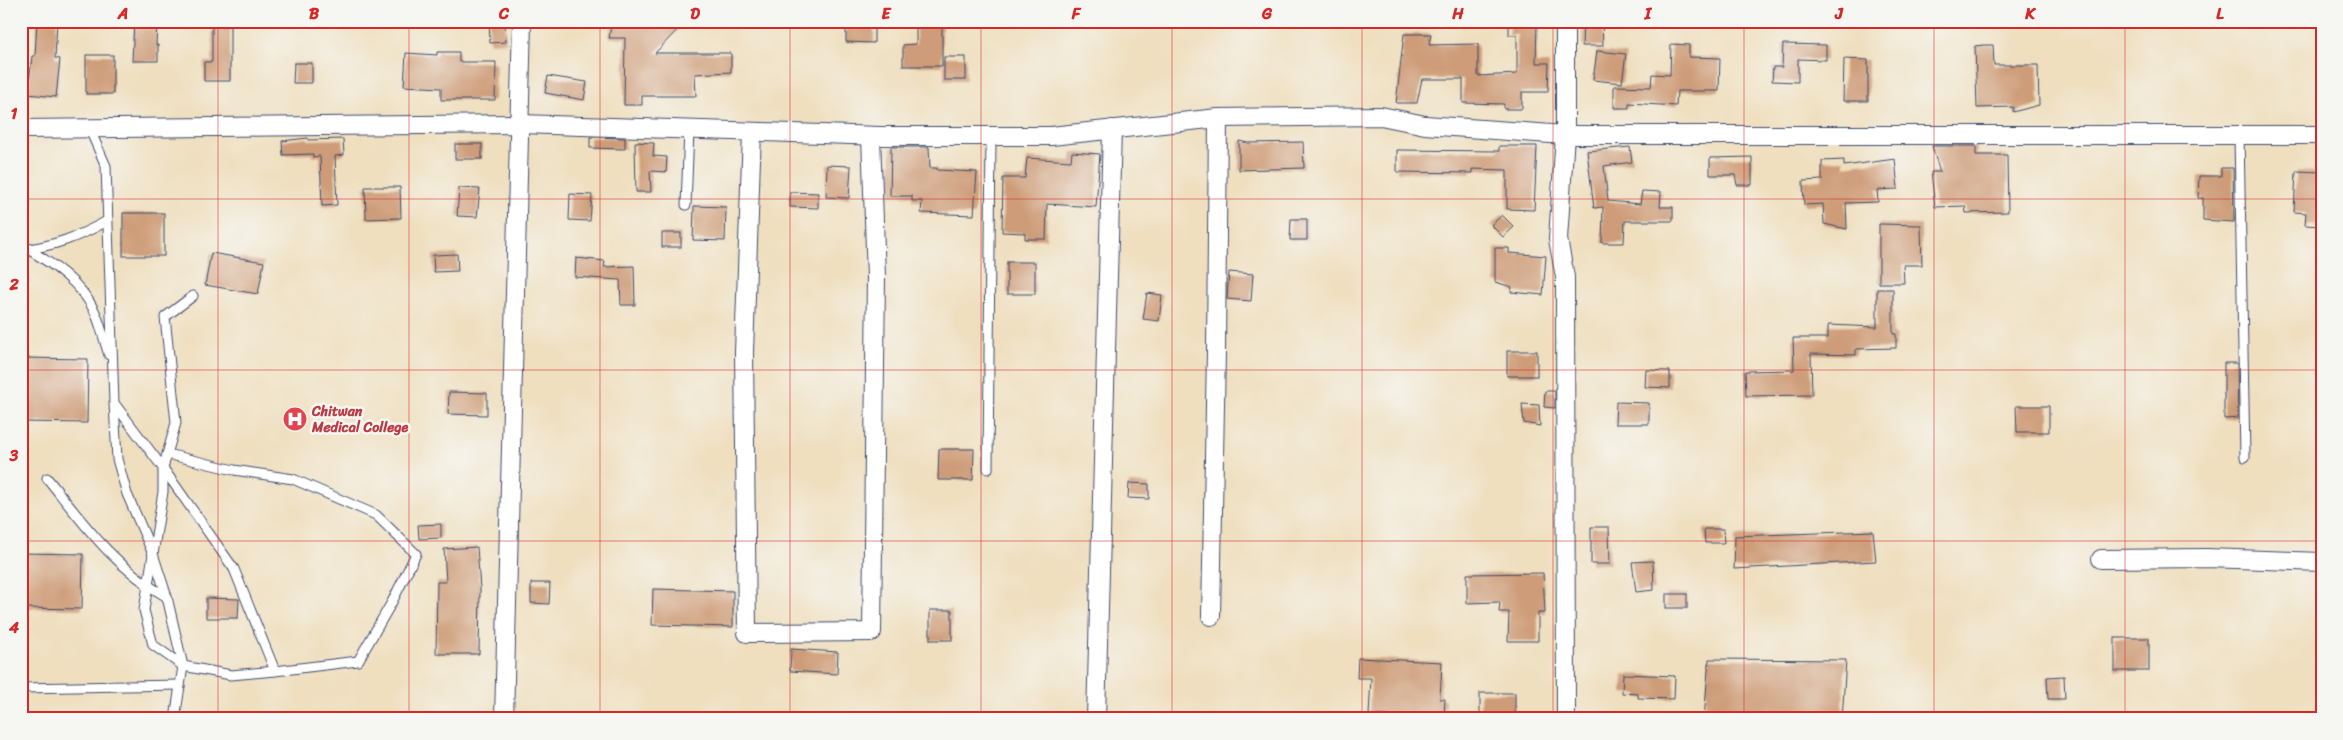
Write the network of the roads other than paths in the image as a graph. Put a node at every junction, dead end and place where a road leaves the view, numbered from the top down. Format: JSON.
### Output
{"nodes":[{"id":1,"x":522,"y":21,"type":"edge"},
{"id":2,"x":1565,"y":21,"type":"edge"},
{"id":3,"x":1218,"y":118,"type":"junction"},
{"id":4,"x":520,"y":124,"type":"junction"},
{"id":5,"x":21,"y":128,"type":"edge"},
{"id":6,"x":1112,"y":129,"type":"junction"},
{"id":7,"x":90,"y":130,"type":"junction"},
{"id":8,"x":689,"y":130,"type":"junction"},
{"id":9,"x":752,"y":132,"type":"junction"},
{"id":10,"x":2239,"y":135,"type":"junction"},
{"id":11,"x":2322,"y":135,"type":"edge"},
{"id":12,"x":871,"y":136,"type":"junction"},
{"id":13,"x":991,"y":136,"type":"junction"},
{"id":14,"x":1565,"y":136,"type":"junction"},
{"id":15,"x":686,"y":205,"type":"dead end"},
{"id":16,"x":108,"y":220,"type":"junction"},
{"id":17,"x":25,"y":250,"type":"edge"},
{"id":18,"x":193,"y":296,"type":"dead end"},
{"id":19,"x":112,"y":362,"type":"junction"},
{"id":20,"x":114,"y":403,"type":"junction"},
{"id":21,"x":167,"y":454,"type":"junction"},
{"id":22,"x":2244,"y":457,"type":"dead end"},
{"id":23,"x":163,"y":468,"type":"junction"},
{"id":24,"x":988,"y":469,"type":"dead end"},
{"id":25,"x":47,"y":478,"type":"dead end"},
{"id":26,"x":153,"y":554,"type":"junction"},
{"id":27,"x":2101,"y":559,"type":"dead end"},
{"id":28,"x":2322,"y":562,"type":"edge"},
{"id":29,"x":148,"y":586,"type":"junction"},
{"id":30,"x":167,"y":597,"type":"junction"},
{"id":31,"x":1210,"y":616,"type":"dead end"},
{"id":32,"x":183,"y":666,"type":"junction"},
{"id":33,"x":275,"y":671,"type":"junction"},
{"id":34,"x":180,"y":685,"type":"junction"},
{"id":35,"x":21,"y":688,"type":"edge"},
{"id":36,"x":175,"y":719,"type":"edge"},
{"id":37,"x":504,"y":719,"type":"edge"},
{"id":38,"x":1096,"y":719,"type":"edge"},
{"id":39,"x":1566,"y":719,"type":"edge"}],
"edges":[{"from":1,"to":4,"type":"street"},
{"from":2,"to":14,"type":"street"},
{"from":3,"to":6,"type":"street"},
{"from":3,"to":14,"type":"street"},
{"from":3,"to":31,"type":"street"},
{"from":4,"to":7,"type":"street"},
{"from":4,"to":8,"type":"street"},
{"from":4,"to":37,"type":"street"},
{"from":5,"to":7,"type":"street"},
{"from":6,"to":13,"type":"street"},
{"from":6,"to":38,"type":"street"},
{"from":7,"to":16,"type":"lane"},
{"from":8,"to":9,"type":"street"},
{"from":8,"to":15,"type":"lane"},
{"from":9,"to":12,"type":"street"},
{"from":9,"to":12,"type":"street"},
{"from":10,"to":11,"type":"street"},
{"from":10,"to":14,"type":"street"},
{"from":10,"to":22,"type":"lane"},
{"from":12,"to":13,"type":"street"},
{"from":13,"to":24,"type":"lane"},
{"from":14,"to":39,"type":"street"},
{"from":16,"to":17,"type":"lane"},
{"from":16,"to":19,"type":"lane"},
{"from":17,"to":19,"type":"lane"},
{"from":18,"to":21,"type":"lane"},
{"from":19,"to":20,"type":"lane"},
{"from":20,"to":23,"type":"lane"},
{"from":20,"to":26,"type":"lane"},
{"from":21,"to":23,"type":"lane"},
{"from":21,"to":33,"type":"lane"},
{"from":23,"to":26,"type":"lane"},
{"from":23,"to":33,"type":"lane"},
{"from":25,"to":29,"type":"lane"},
{"from":26,"to":29,"type":"lane"},
{"from":26,"to":30,"type":"lane"},
{"from":27,"to":28,"type":"street"},
{"from":29,"to":30,"type":"lane"},
{"from":29,"to":32,"type":"lane"},
{"from":30,"to":32,"type":"lane"},
{"from":32,"to":33,"type":"lane"},
{"from":32,"to":34,"type":"lane"},
{"from":34,"to":35,"type":"lane"},
{"from":34,"to":36,"type":"lane"}]}
